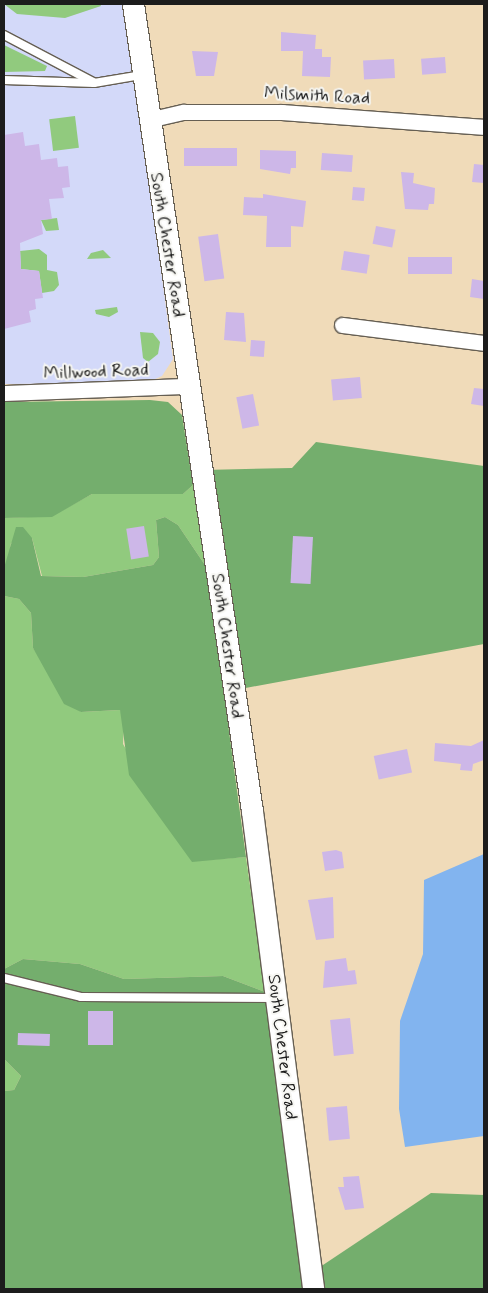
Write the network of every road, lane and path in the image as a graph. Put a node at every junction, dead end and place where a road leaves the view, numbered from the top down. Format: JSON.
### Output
{"nodes":[{"id":1,"x":133,"y":4,"type":"edge"},
{"id":2,"x":4,"y":35,"type":"edge"},
{"id":3,"x":142,"y":75,"type":"junction"},
{"id":4,"x":4,"y":80,"type":"edge"},
{"id":5,"x":94,"y":83,"type":"junction"},
{"id":6,"x":148,"y":120,"type":"junction"},
{"id":7,"x":484,"y":127,"type":"edge"},
{"id":8,"x":342,"y":324,"type":"dead end"},
{"id":9,"x":484,"y":344,"type":"edge"},
{"id":10,"x":189,"y":386,"type":"junction"},
{"id":11,"x":4,"y":393,"type":"edge"},
{"id":12,"x":4,"y":978,"type":"edge"},
{"id":13,"x":277,"y":998,"type":"junction"},
{"id":14,"x":313,"y":1289,"type":"edge"}],
"edges":[{"from":1,"to":3,"type":"street","name":"South Chester Road"},
{"from":2,"to":5,"type":"lane"},
{"from":3,"to":5,"type":"lane"},
{"from":3,"to":6,"type":"street","name":"South Chester Road"},
{"from":4,"to":5,"type":"lane"},
{"from":6,"to":7,"type":"street","name":"Milsmith Road"},
{"from":6,"to":10,"type":"street","name":"South Chester Road"},
{"from":8,"to":9,"type":"street"},
{"from":10,"to":11,"type":"street","name":"Millwood Road"},
{"from":10,"to":13,"type":"street","name":"South Chester Road"},
{"from":12,"to":13,"type":"lane"},
{"from":13,"to":14,"type":"street","name":"South Chester Road"}]}
